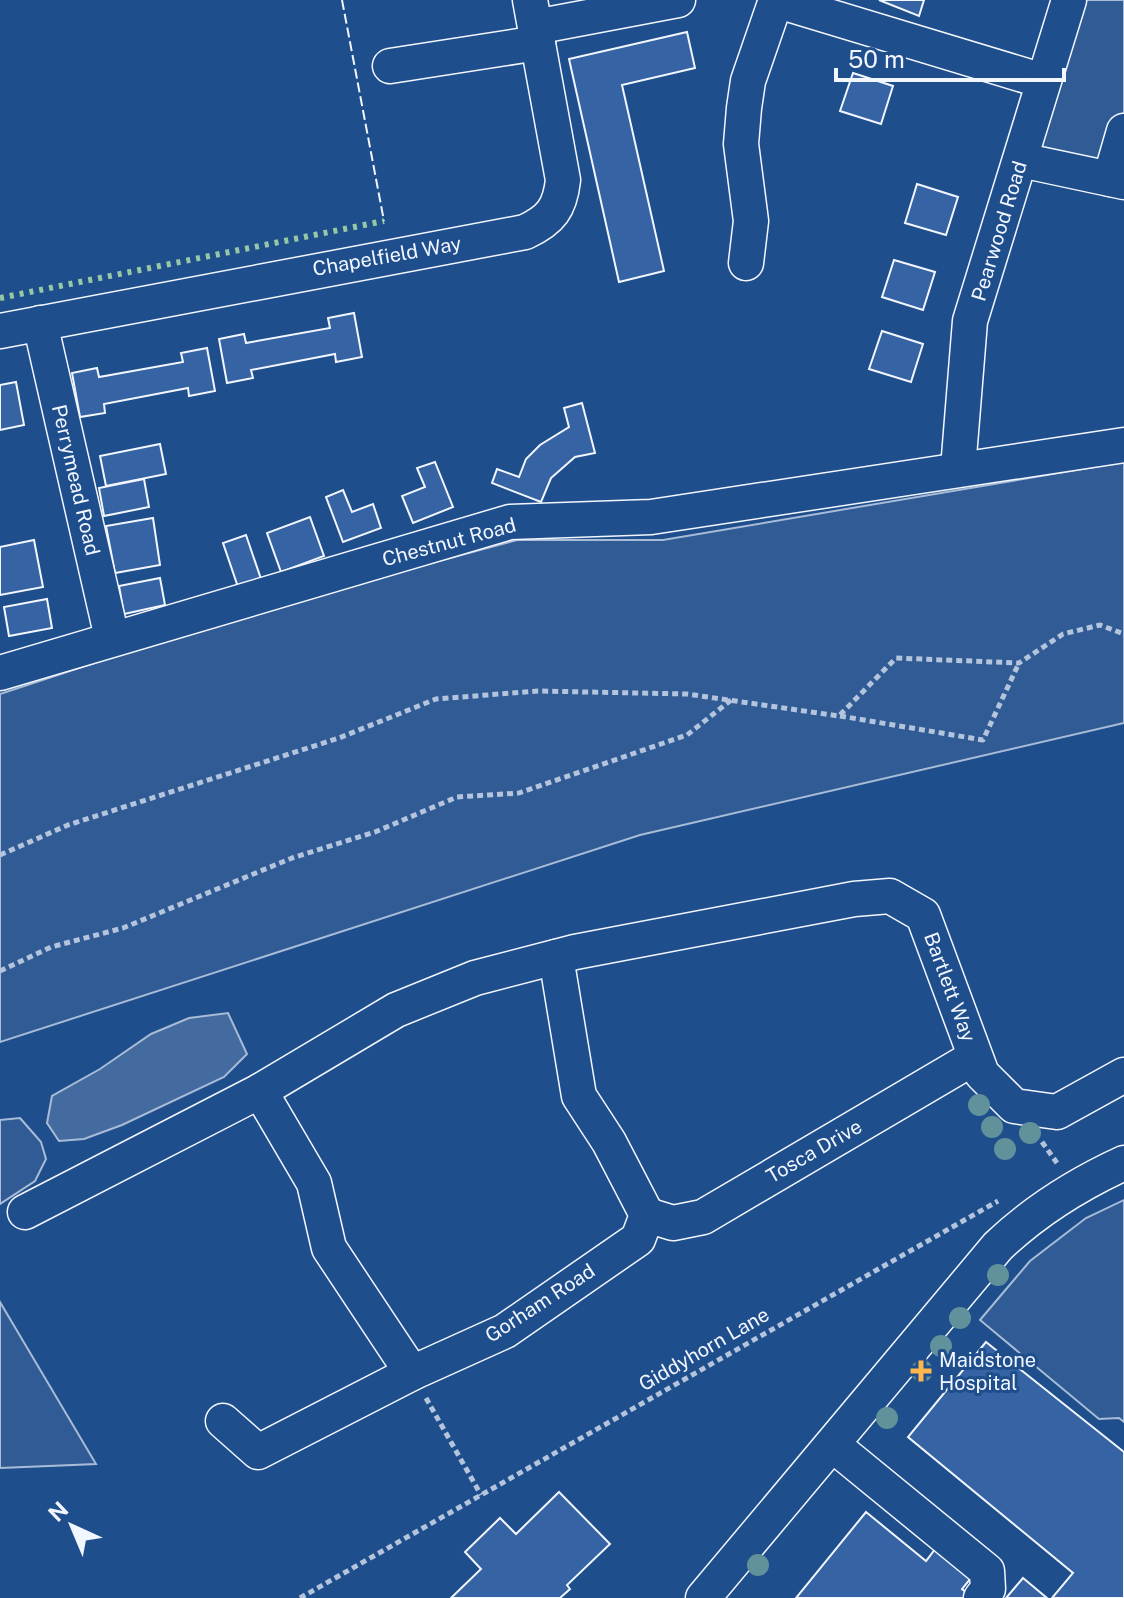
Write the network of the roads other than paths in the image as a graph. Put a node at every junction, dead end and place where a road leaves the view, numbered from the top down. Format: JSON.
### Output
{"nodes":[{"id":1,"x":678,"y":0,"type":"edge"},
{"id":2,"x":775,"y":0,"type":"edge"},
{"id":3,"x":1069,"y":0,"type":"edge"},
{"id":4,"x":535,"y":23,"type":"edge"},
{"id":5,"x":390,"y":66,"type":"dead end"},
{"id":6,"x":1043,"y":81,"type":"junction"},
{"id":7,"x":1124,"y":131,"type":"edge"},
{"id":8,"x":1021,"y":160,"type":"junction"},
{"id":9,"x":1117,"y":180,"type":"edge"},
{"id":10,"x":746,"y":263,"type":"dead end"},
{"id":11,"x":40,"y":323,"type":"junction"},
{"id":12,"x":0,"y":331,"type":"edge"},
{"id":13,"x":1124,"y":445,"type":"edge"},
{"id":14,"x":958,"y":469,"type":"junction"},
{"id":15,"x":112,"y":638,"type":"junction"},
{"id":16,"x":0,"y":673,"type":"edge"},
{"id":17,"x":556,"y":957,"type":"junction"},
{"id":18,"x":975,"y":1057,"type":"junction"},
{"id":19,"x":1124,"y":1075,"type":"edge"},
{"id":20,"x":260,"y":1091,"type":"junction"},
{"id":21,"x":1124,"y":1163,"type":"edge"},
{"id":22,"x":25,"y":1212,"type":"dead end"},
{"id":23,"x":647,"y":1215,"type":"junction"},
{"id":24,"x":412,"y":1373,"type":"junction"},
{"id":25,"x":223,"y":1421,"type":"dead end"},
{"id":26,"x":833,"y":1445,"type":"junction"},
{"id":27,"x":703,"y":1598,"type":"edge"},
{"id":28,"x":981,"y":1598,"type":"edge"}],
"edges":[{"from":1,"to":4,"type":"street"},
{"from":2,"to":6,"type":"street"},
{"from":2,"to":10,"type":"street"},
{"from":3,"to":6,"type":"street","name":"Pearwood Road"},
{"from":4,"to":5,"type":"street"},
{"from":4,"to":11,"type":"street","name":"Chapelfield Way"},
{"from":6,"to":8,"type":"street","name":"Pearwood Road"},
{"from":7,"to":9,"type":"street"},
{"from":8,"to":9,"type":"street"},
{"from":8,"to":14,"type":"street","name":"Pearwood Road"},
{"from":11,"to":12,"type":"street","name":"Chapelfield Way"},
{"from":11,"to":15,"type":"street","name":"Perrymead Road"},
{"from":13,"to":14,"type":"street","name":"Chestnut Road"},
{"from":14,"to":15,"type":"street","name":"Chestnut Road"},
{"from":15,"to":16,"type":"street","name":"Chestnut Road"},
{"from":17,"to":18,"type":"street","name":"Bartlett Way"},
{"from":17,"to":20,"type":"street","name":"Bartlett Way"},
{"from":17,"to":23,"type":"street"},
{"from":18,"to":19,"type":"street","name":"Bartlett Way"},
{"from":18,"to":23,"type":"street","name":"Tosca Drive"},
{"from":20,"to":22,"type":"street","name":"Bartlett Way"},
{"from":20,"to":24,"type":"street"},
{"from":21,"to":26,"type":"street"},
{"from":23,"to":24,"type":"street","name":"Gorham Road"},
{"from":24,"to":25,"type":"street","name":"Gorham Road"},
{"from":26,"to":27,"type":"street"},
{"from":26,"to":28,"type":"street"}]}
